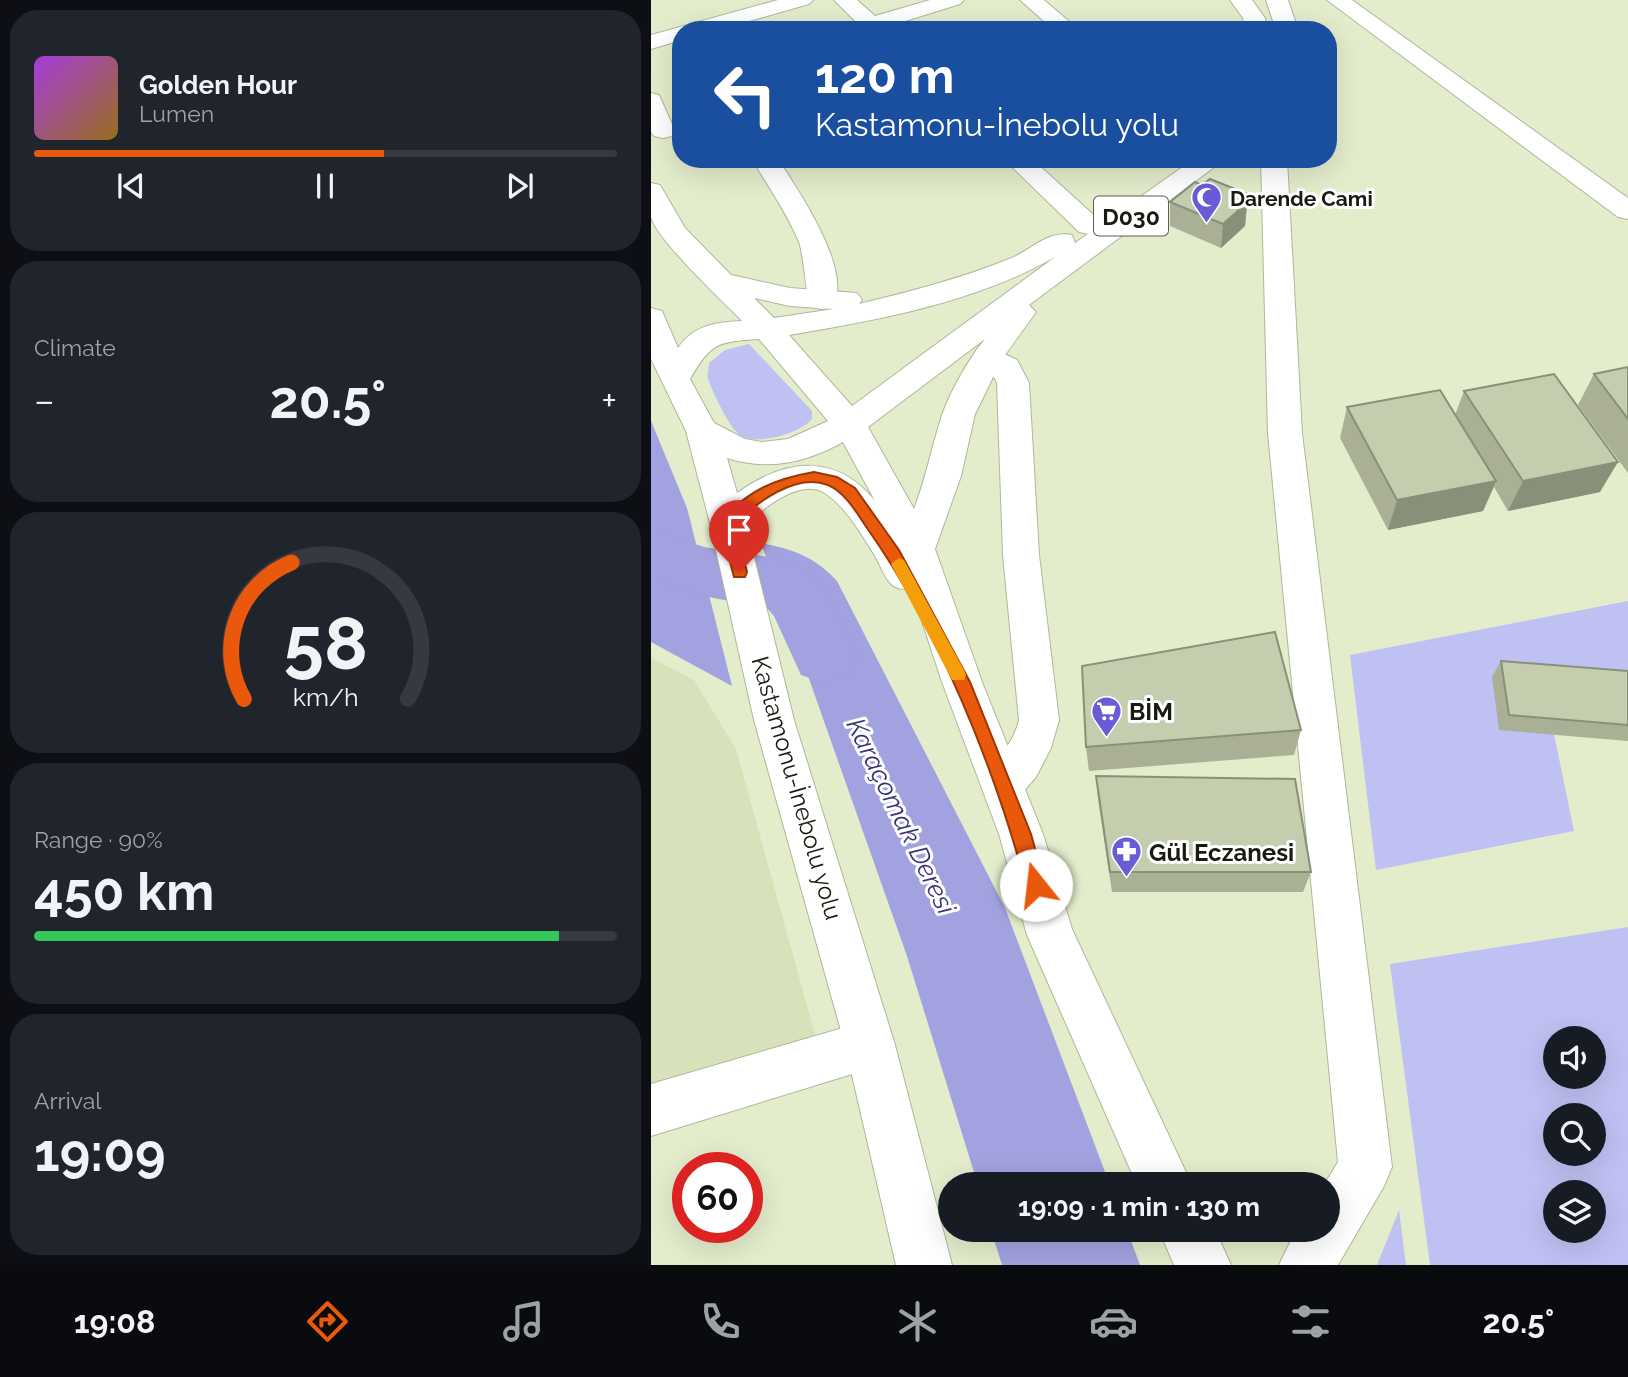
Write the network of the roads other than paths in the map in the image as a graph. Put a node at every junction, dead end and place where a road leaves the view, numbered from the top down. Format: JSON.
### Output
{"nodes":[{"id":1,"x":802,"y":0,"type":"edge"},
{"id":2,"x":845,"y":0,"type":"edge"},
{"id":3,"x":953,"y":0,"type":"edge"},
{"id":4,"x":1031,"y":0,"type":"edge"},
{"id":5,"x":1241,"y":0,"type":"edge"},
{"id":6,"x":1277,"y":0,"type":"edge"},
{"id":7,"x":1338,"y":0,"type":"edge"},
{"id":8,"x":725,"y":21,"type":"edge"},
{"id":9,"x":868,"y":21,"type":"edge"},
{"id":10,"x":892,"y":21,"type":"edge"},
{"id":11,"x":1057,"y":21,"type":"edge"},
{"id":12,"x":1254,"y":21,"type":"edge"},
{"id":13,"x":1284,"y":21,"type":"edge"},
{"id":14,"x":672,"y":36,"type":"edge"},
{"id":15,"x":651,"y":42,"type":"edge"},
{"id":16,"x":651,"y":100,"type":"edge"},
{"id":17,"x":665,"y":131,"type":"edge"},
{"id":18,"x":770,"y":168,"type":"edge"},
{"id":19,"x":1027,"y":168,"type":"edge"},
{"id":20,"x":1166,"y":168,"type":"edge"},
{"id":21,"x":1199,"y":168,"type":"edge"},
{"id":22,"x":1274,"y":168,"type":"edge"},
{"id":23,"x":651,"y":191,"type":"edge"},
{"id":24,"x":1628,"y":211,"type":"edge"},
{"id":25,"x":1089,"y":226,"type":"junction"},
{"id":26,"x":1049,"y":274,"type":"junction"},
{"id":27,"x":718,"y":281,"type":"junction"},
{"id":28,"x":822,"y":300,"type":"junction"},
{"id":29,"x":908,"y":301,"type":"junction"},
{"id":30,"x":651,"y":318,"type":"edge"},
{"id":31,"x":767,"y":329,"type":"junction"},
{"id":32,"x":988,"y":356,"type":"junction"},
{"id":33,"x":674,"y":379,"type":"junction"},
{"id":34,"x":849,"y":424,"type":"junction"},
{"id":35,"x":702,"y":431,"type":"junction"},
{"id":36,"x":727,"y":523,"type":"junction"},
{"id":37,"x":916,"y":549,"type":"junction"},
{"id":38,"x":962,"y":682,"type":"junction"},
{"id":39,"x":1002,"y":785,"type":"junction"},
{"id":40,"x":870,"y":1045,"type":"junction"},
{"id":41,"x":651,"y":1110,"type":"edge"},
{"id":42,"x":1159,"y":1172,"type":"edge"},
{"id":43,"x":1340,"y":1210,"type":"edge"},
{"id":44,"x":1192,"y":1242,"type":"edge"},
{"id":45,"x":1321,"y":1242,"type":"edge"},
{"id":46,"x":924,"y":1265,"type":"edge"},
{"id":47,"x":1203,"y":1265,"type":"edge"},
{"id":48,"x":1307,"y":1265,"type":"edge"}],
"edges":[{"from":1,"to":8,"type":"main road"},
{"from":2,"to":9,"type":"main road"},
{"from":3,"to":10,"type":"main road"},
{"from":4,"to":11,"type":"main road"},
{"from":5,"to":12,"type":"main road"},
{"from":6,"to":13,"type":"main road"},
{"from":7,"to":24,"type":"main road"},
{"from":14,"to":15,"type":"main road"},
{"from":16,"to":17,"type":"main road"},
{"from":18,"to":28,"type":"main road"},
{"from":19,"to":25,"type":"main road"},
{"from":20,"to":25,"type":"main road"},
{"from":21,"to":26,"type":"main road","number":"D030"},
{"from":22,"to":43,"type":"main road"},
{"from":23,"to":27,"type":"main road"},
{"from":25,"to":29,"type":"main road"},
{"from":26,"to":32,"type":"main road"},
{"from":26,"to":34,"type":"main road"},
{"from":27,"to":28,"type":"main road"},
{"from":27,"to":31,"type":"main road"},
{"from":28,"to":29,"type":"main road"},
{"from":29,"to":31,"type":"main road"},
{"from":30,"to":33,"type":"main road","name":"Kastamonu-İnebolu yolu"},
{"from":31,"to":33,"type":"main road"},
{"from":31,"to":34,"type":"main road"},
{"from":32,"to":37,"type":"main road"},
{"from":32,"to":39,"type":"main road"},
{"from":33,"to":35,"type":"main road","name":"Kastamonu-İnebolu yolu"},
{"from":34,"to":35,"type":"main road"},
{"from":34,"to":37,"type":"main road"},
{"from":35,"to":36,"type":"main road","name":"Kastamonu-İnebolu yolu"},
{"from":36,"to":38,"type":"main road"},
{"from":36,"to":40,"type":"main road","name":"Kastamonu-İnebolu yolu"},
{"from":37,"to":38,"type":"main road"},
{"from":38,"to":39,"type":"main road"},
{"from":39,"to":42,"type":"main road"},
{"from":40,"to":41,"type":"main road"},
{"from":40,"to":46,"type":"main road","name":"Kastamonu-İnebolu yolu"},
{"from":44,"to":47,"type":"main road"},
{"from":45,"to":48,"type":"main road"}]}
